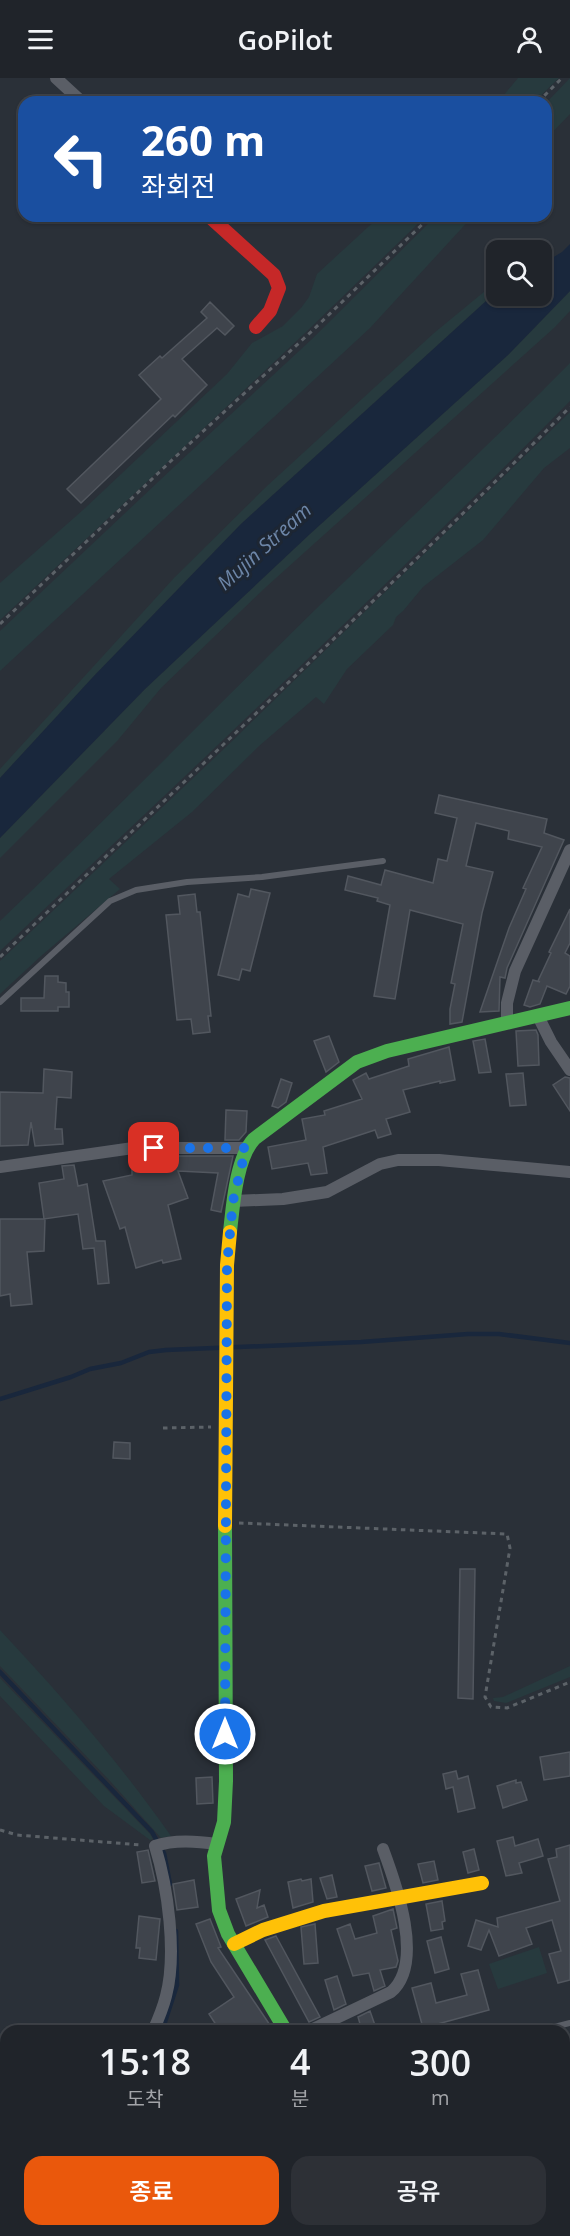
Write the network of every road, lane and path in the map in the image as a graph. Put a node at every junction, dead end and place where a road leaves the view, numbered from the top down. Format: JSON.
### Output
{"nodes":[{"id":1,"x":56,"y":78,"type":"edge"},
{"id":2,"x":562,"y":78,"type":"edge"},
{"id":3,"x":76,"y":96,"type":"edge"},
{"id":4,"x":544,"y":96,"type":"edge"},
{"id":5,"x":216,"y":222,"type":"edge"},
{"id":6,"x":425,"y":222,"type":"edge"},
{"id":7,"x":256,"y":327,"type":"dead end"},
{"id":8,"x":570,"y":406,"type":"edge"},
{"id":9,"x":0,"y":624,"type":"edge"},
{"id":10,"x":570,"y":850,"type":"edge"},
{"id":11,"x":383,"y":861,"type":"dead end"},
{"id":12,"x":0,"y":957,"type":"edge"},
{"id":13,"x":0,"y":1002,"type":"edge"},
{"id":14,"x":570,"y":1008,"type":"edge"},
{"id":15,"x":538,"y":1016,"type":"junction"},
{"id":16,"x":507,"y":1023,"type":"junction"},
{"id":17,"x":570,"y":1070,"type":"edge"},
{"id":18,"x":246,"y":1148,"type":"junction"},
{"id":19,"x":0,"y":1167,"type":"edge"},
{"id":20,"x":570,"y":1172,"type":"edge"},
{"id":21,"x":233,"y":1201,"type":"junction"},
{"id":22,"x":225,"y":1427,"type":"junction"},
{"id":23,"x":163,"y":1428,"type":"dead end"},
{"id":24,"x":225,"y":1523,"type":"junction"},
{"id":25,"x":570,"y":1682,"type":"edge"},
{"id":26,"x":0,"y":1830,"type":"edge"},
{"id":27,"x":217,"y":1844,"type":"junction"},
{"id":28,"x":159,"y":1845,"type":"junction"},
{"id":29,"x":383,"y":1849,"type":"dead end"},
{"id":30,"x":482,"y":1883,"type":"dead end"},
{"id":31,"x":399,"y":1896,"type":"junction"},
{"id":32,"x":234,"y":1944,"type":"junction"},
{"id":33,"x":155,"y":2025,"type":"edge"},
{"id":34,"x":282,"y":2025,"type":"edge"},
{"id":35,"x":322,"y":2025,"type":"edge"}],
"edges":[{"from":1,"to":3,"type":"street"},
{"from":2,"to":4,"type":"path"},
{"from":5,"to":7,"type":"street"},
{"from":6,"to":9,"type":"path"},
{"from":8,"to":12,"type":"path"},
{"from":10,"to":16,"type":"street"},
{"from":11,"to":13,"type":"lane"},
{"from":14,"to":15,"type":"street"},
{"from":15,"to":16,"type":"street"},
{"from":15,"to":17,"type":"street"},
{"from":16,"to":18,"type":"street"},
{"from":18,"to":19,"type":"street"},
{"from":18,"to":21,"type":"street"},
{"from":20,"to":21,"type":"street"},
{"from":21,"to":22,"type":"street"},
{"from":22,"to":23,"type":"path"},
{"from":22,"to":24,"type":"street"},
{"from":24,"to":25,"type":"path"},
{"from":24,"to":27,"type":"street"},
{"from":26,"to":28,"type":"path"},
{"from":27,"to":28,"type":"street"},
{"from":27,"to":32,"type":"street"},
{"from":28,"to":33,"type":"street"},
{"from":29,"to":31,"type":"street"},
{"from":30,"to":31,"type":"street"},
{"from":31,"to":32,"type":"street"},
{"from":31,"to":35,"type":"street"},
{"from":32,"to":34,"type":"street"}]}
